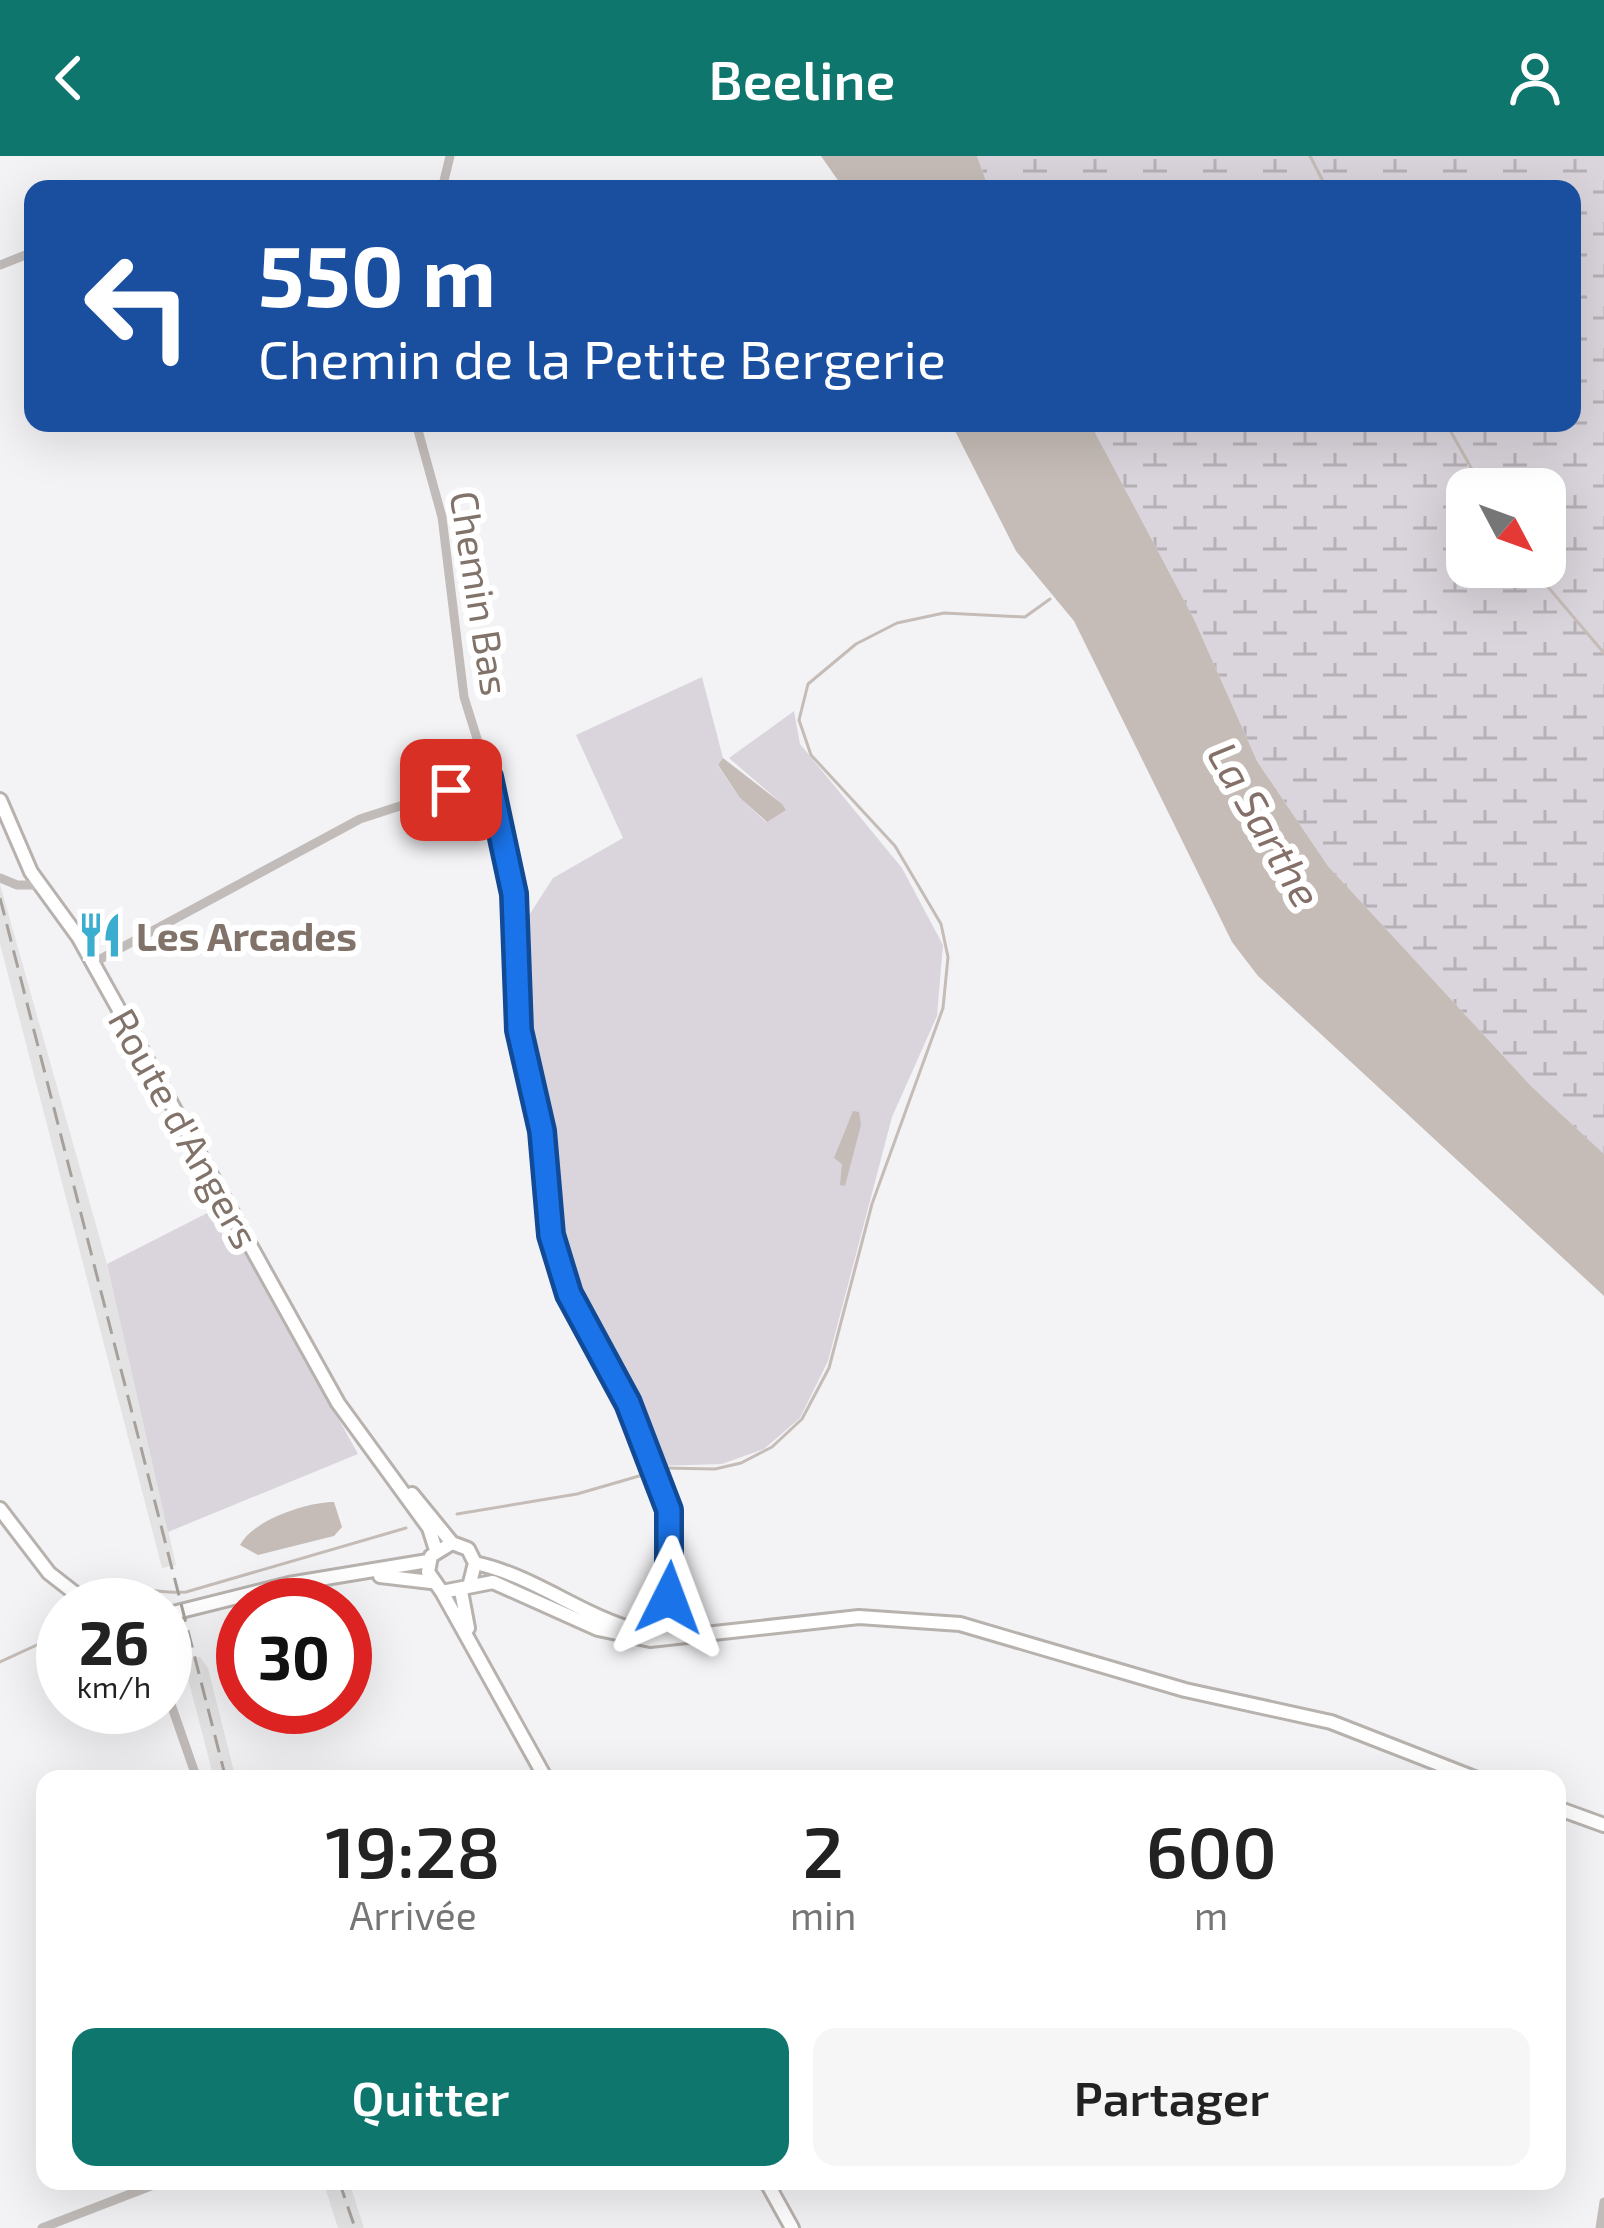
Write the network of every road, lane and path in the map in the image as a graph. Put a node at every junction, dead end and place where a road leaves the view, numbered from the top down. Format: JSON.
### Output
{"nodes":[{"id":1,"x":418,"y":432,"type":"edge"},
{"id":2,"x":489,"y":775,"type":"junction"},
{"id":3,"x":0,"y":800,"type":"edge"},
{"id":4,"x":0,"y":878,"type":"edge"},
{"id":5,"x":39,"y":885,"type":"junction"},
{"id":6,"x":93,"y":963,"type":"junction"},
{"id":7,"x":372,"y":1456,"type":"junction"},
{"id":8,"x":0,"y":1509,"type":"edge"},
{"id":9,"x":452,"y":1543,"type":"junction"},
{"id":10,"x":432,"y":1556,"type":"junction"},
{"id":11,"x":476,"y":1563,"type":"junction"},
{"id":12,"x":343,"y":1575,"type":"junction"},
{"id":13,"x":55,"y":1578,"type":"edge"},
{"id":14,"x":436,"y":1587,"type":"junction"},
{"id":15,"x":466,"y":1587,"type":"junction"},
{"id":16,"x":192,"y":1610,"type":"edge"},
{"id":17,"x":669,"y":1638,"type":"junction"},
{"id":18,"x":479,"y":1657,"type":"junction"},
{"id":19,"x":181,"y":1734,"type":"edge"},
{"id":20,"x":194,"y":1770,"type":"edge"},
{"id":21,"x":541,"y":1770,"type":"edge"},
{"id":22,"x":1454,"y":1770,"type":"edge"},
{"id":23,"x":1566,"y":1811,"type":"edge"},
{"id":24,"x":1604,"y":1825,"type":"edge"},
{"id":25,"x":141,"y":2190,"type":"edge"},
{"id":26,"x":771,"y":2190,"type":"edge"},
{"id":27,"x":1604,"y":2202,"type":"edge"},
{"id":28,"x":42,"y":2228,"type":"edge"},
{"id":29,"x":792,"y":2228,"type":"edge"},
{"id":30,"x":1600,"y":2228,"type":"edge"}],
"edges":[{"from":1,"to":2,"type":"street","name":"Chemin Bas"},
{"from":2,"to":6,"type":"street"},
{"from":2,"to":17,"type":"street","name":"Chemin Bas"},
{"from":3,"to":5,"type":"street","name":"Route d'Angers"},
{"from":4,"to":5,"type":"street"},
{"from":5,"to":6,"type":"street","name":"Route d'Angers"},
{"from":6,"to":7,"type":"street","name":"Route d'Angers"},
{"from":7,"to":9,"type":"street","name":"Route d'Angers"},
{"from":7,"to":10,"type":"street","name":"Route d'Angers"},
{"from":8,"to":13,"type":"street"},
{"from":9,"to":10,"type":"street"},
{"from":9,"to":11,"type":"street"},
{"from":10,"to":12,"type":"street"},
{"from":10,"to":14,"type":"street"},
{"from":11,"to":15,"type":"street"},
{"from":11,"to":17,"type":"street"},
{"from":12,"to":14,"type":"street"},
{"from":12,"to":16,"type":"street"},
{"from":14,"to":15,"type":"street"},
{"from":14,"to":18,"type":"street"},
{"from":15,"to":17,"type":"street"},
{"from":15,"to":18,"type":"street"},
{"from":17,"to":22,"type":"street"},
{"from":18,"to":21,"type":"street"},
{"from":19,"to":20,"type":"street"},
{"from":23,"to":24,"type":"street"},
{"from":25,"to":28,"type":"street"},
{"from":26,"to":29,"type":"street"},
{"from":27,"to":30,"type":"street"}]}
